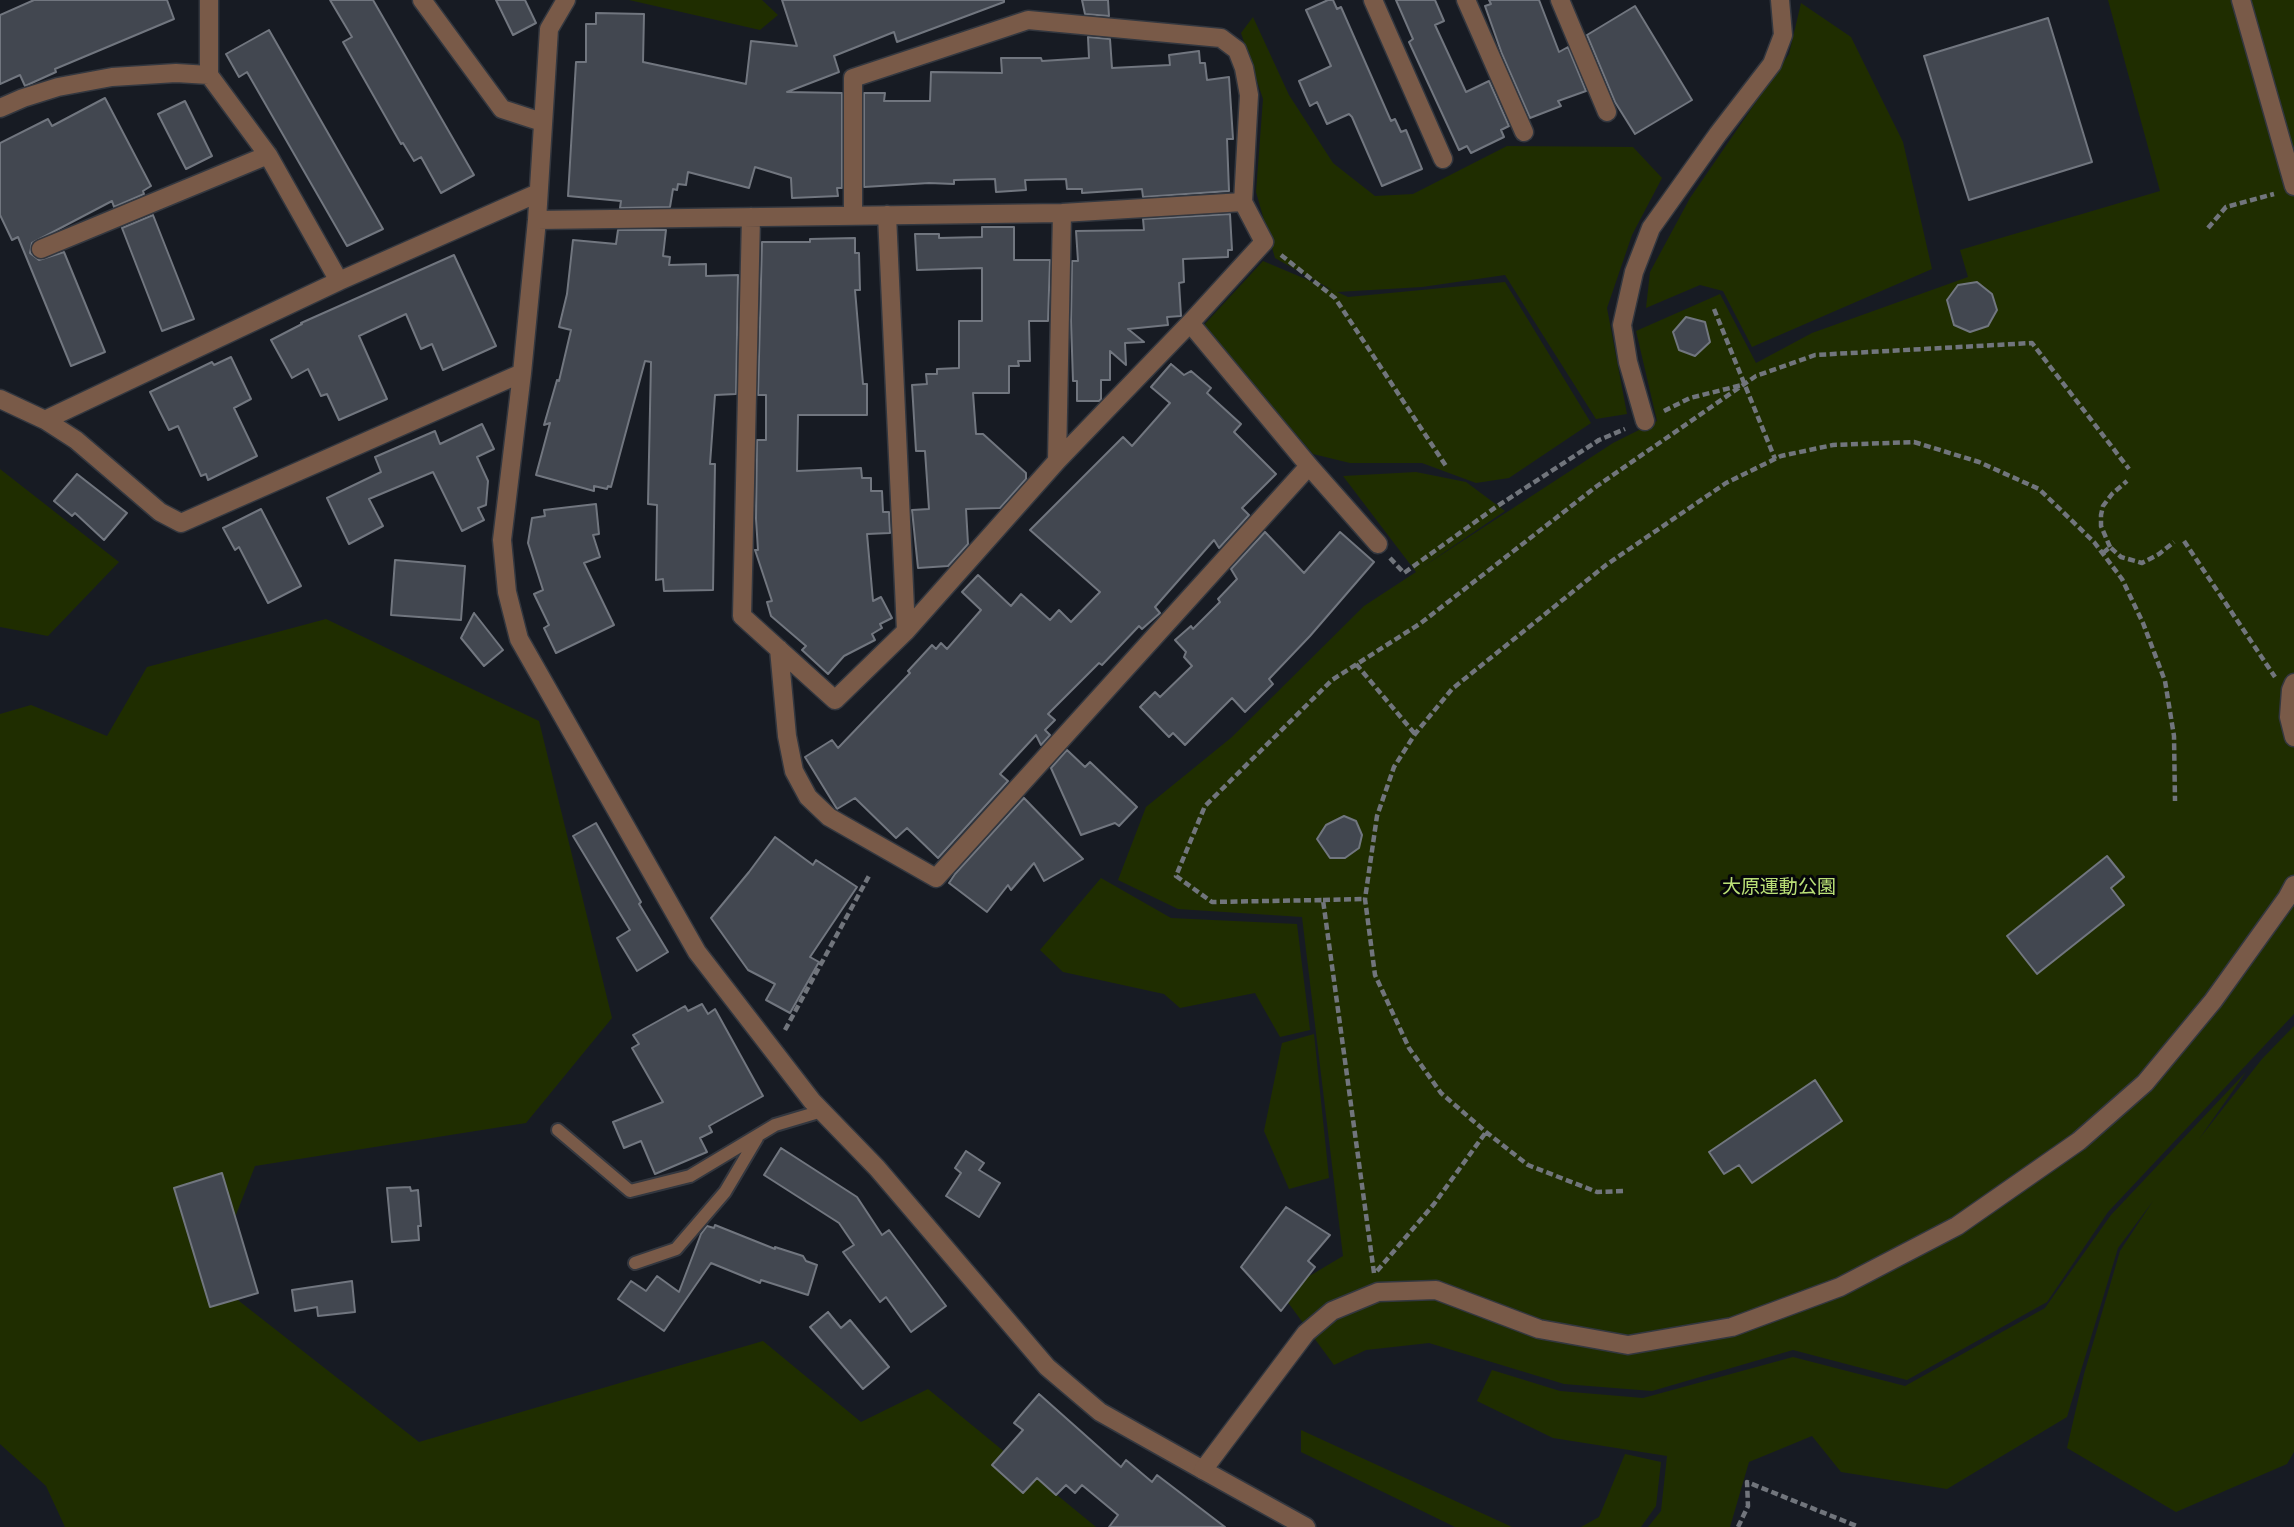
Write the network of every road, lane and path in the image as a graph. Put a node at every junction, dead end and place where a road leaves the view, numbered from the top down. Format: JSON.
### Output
{"nodes":[{"id":1,"x":209,"y":0,"type":"edge"},
{"id":2,"x":422,"y":0,"type":"edge"},
{"id":3,"x":566,"y":0,"type":"edge"},
{"id":4,"x":1373,"y":0,"type":"edge"},
{"id":5,"x":1466,"y":0,"type":"edge"},
{"id":6,"x":1560,"y":0,"type":"edge"},
{"id":7,"x":1780,"y":0,"type":"edge"},
{"id":8,"x":2241,"y":0,"type":"edge"},
{"id":9,"x":209,"y":75,"type":"junction"},
{"id":10,"x":0,"y":108,"type":"edge"},
{"id":11,"x":1607,"y":113,"type":"dead end"},
{"id":12,"x":542,"y":122,"type":"junction"},
{"id":13,"x":1524,"y":132,"type":"dead end"},
{"id":14,"x":268,"y":155,"type":"junction"},
{"id":15,"x":1443,"y":159,"type":"dead end"},
{"id":16,"x":2294,"y":186,"type":"edge"},
{"id":17,"x":538,"y":193,"type":"junction"},
{"id":18,"x":2274,"y":194,"type":"dead end"},
{"id":19,"x":1243,"y":202,"type":"junction"},
{"id":20,"x":1062,"y":213,"type":"junction"},
{"id":21,"x":887,"y":215,"type":"junction"},
{"id":22,"x":853,"y":216,"type":"junction"},
{"id":23,"x":751,"y":218,"type":"junction"},
{"id":24,"x":537,"y":220,"type":"junction"},
{"id":25,"x":2208,"y":228,"type":"dead end"},
{"id":26,"x":1264,"y":242,"type":"junction"},
{"id":27,"x":41,"y":249,"type":"dead end"},
{"id":28,"x":340,"y":281,"type":"junction"},
{"id":29,"x":1714,"y":309,"type":"dead end"},
{"id":30,"x":1190,"y":323,"type":"junction"},
{"id":31,"x":522,"y":373,"type":"junction"},
{"id":32,"x":1746,"y":383,"type":"junction"},
{"id":33,"x":0,"y":399,"type":"edge"},
{"id":34,"x":44,"y":420,"type":"junction"},
{"id":35,"x":1645,"y":421,"type":"junction"},
{"id":36,"x":1775,"y":459,"type":"junction"},
{"id":37,"x":1057,"y":461,"type":"junction"},
{"id":38,"x":1310,"y":466,"type":"junction"},
{"id":39,"x":1446,"y":466,"type":"dead end"},
{"id":40,"x":2129,"y":469,"type":"dead end"},
{"id":41,"x":2127,"y":481,"type":"dead end"},
{"id":42,"x":2184,"y":541,"type":"dead end"},
{"id":43,"x":2174,"y":542,"type":"dead end"},
{"id":44,"x":1378,"y":544,"type":"joint"},
{"id":45,"x":2109,"y":547,"type":"junction"},
{"id":46,"x":2103,"y":553,"type":"junction"},
{"id":47,"x":905,"y":631,"type":"junction"},
{"id":48,"x":779,"y":649,"type":"junction"},
{"id":49,"x":1356,"y":664,"type":"junction"},
{"id":50,"x":2276,"y":678,"type":"dead end"},
{"id":51,"x":2294,"y":682,"type":"edge"},
{"id":52,"x":1415,"y":734,"type":"junction"},
{"id":53,"x":2294,"y":737,"type":"edge"},
{"id":54,"x":2175,"y":801,"type":"dead end"},
{"id":55,"x":870,"y":874,"type":"dead end"},
{"id":56,"x":2294,"y":885,"type":"edge"},
{"id":57,"x":1365,"y":899,"type":"junction"},
{"id":58,"x":1323,"y":900,"type":"junction"},
{"id":59,"x":785,"y":1030,"type":"dead end"},
{"id":60,"x":822,"y":1111,"type":"junction"},
{"id":61,"x":558,"y":1130,"type":"dead end"},
{"id":62,"x":1486,"y":1132,"type":"junction"},
{"id":63,"x":759,"y":1135,"type":"junction"},
{"id":64,"x":1623,"y":1192,"type":"dead end"},
{"id":65,"x":635,"y":1263,"type":"dead end"},
{"id":66,"x":1203,"y":1470,"type":"junction"},
{"id":67,"x":1306,"y":1527,"type":"edge"},
{"id":68,"x":1738,"y":1527,"type":"edge"},
{"id":69,"x":1859,"y":1527,"type":"edge"}],
"edges":[{"from":1,"to":9,"type":"street"},
{"from":2,"to":12,"type":"street"},
{"from":3,"to":12,"type":"street"},
{"from":4,"to":15,"type":"street"},
{"from":5,"to":13,"type":"street"},
{"from":6,"to":11,"type":"street"},
{"from":7,"to":35,"type":"street"},
{"from":8,"to":16,"type":"street"},
{"from":9,"to":10,"type":"street"},
{"from":9,"to":14,"type":"street"},
{"from":12,"to":17,"type":"street"},
{"from":14,"to":27,"type":"street"},
{"from":14,"to":28,"type":"street"},
{"from":17,"to":24,"type":"street"},
{"from":17,"to":28,"type":"street"},
{"from":18,"to":25,"type":"path"},
{"from":19,"to":20,"type":"street"},
{"from":19,"to":22,"type":"street"},
{"from":19,"to":26,"type":"street"},
{"from":20,"to":21,"type":"street"},
{"from":20,"to":37,"type":"street"},
{"from":21,"to":22,"type":"street"},
{"from":21,"to":47,"type":"street"},
{"from":22,"to":23,"type":"street"},
{"from":23,"to":24,"type":"street"},
{"from":23,"to":48,"type":"street"},
{"from":24,"to":31,"type":"street"},
{"from":26,"to":30,"type":"street"},
{"from":26,"to":39,"type":"path"},
{"from":28,"to":34,"type":"street"},
{"from":29,"to":32,"type":"path"},
{"from":30,"to":37,"type":"street"},
{"from":30,"to":38,"type":"street"},
{"from":31,"to":34,"type":"street"},
{"from":31,"to":60,"type":"street"},
{"from":32,"to":35,"type":"path"},
{"from":32,"to":36,"type":"path"},
{"from":32,"to":40,"type":"path"},
{"from":32,"to":49,"type":"path"},
{"from":33,"to":34,"type":"street"},
{"from":35,"to":44,"type":"path"},
{"from":36,"to":46,"type":"path"},
{"from":36,"to":52,"type":"path"},
{"from":37,"to":47,"type":"street"},
{"from":38,"to":44,"type":"street"},
{"from":38,"to":48,"type":"street"},
{"from":41,"to":45,"type":"path"},
{"from":42,"to":50,"type":"path"},
{"from":43,"to":45,"type":"path"},
{"from":45,"to":46,"type":"path"},
{"from":46,"to":54,"type":"path"},
{"from":47,"to":48,"type":"street"},
{"from":49,"to":52,"type":"path"},
{"from":49,"to":58,"type":"path"},
{"from":51,"to":53,"type":"street"},
{"from":52,"to":57,"type":"path"},
{"from":55,"to":59,"type":"path"},
{"from":56,"to":66,"type":"street"},
{"from":57,"to":58,"type":"path"},
{"from":57,"to":62,"type":"path"},
{"from":58,"to":62,"type":"path"},
{"from":60,"to":63,"type":"lane"},
{"from":60,"to":66,"type":"street"},
{"from":61,"to":63,"type":"lane"},
{"from":62,"to":64,"type":"path"},
{"from":63,"to":65,"type":"lane"},
{"from":66,"to":67,"type":"street"},
{"from":68,"to":69,"type":"path"}]}
